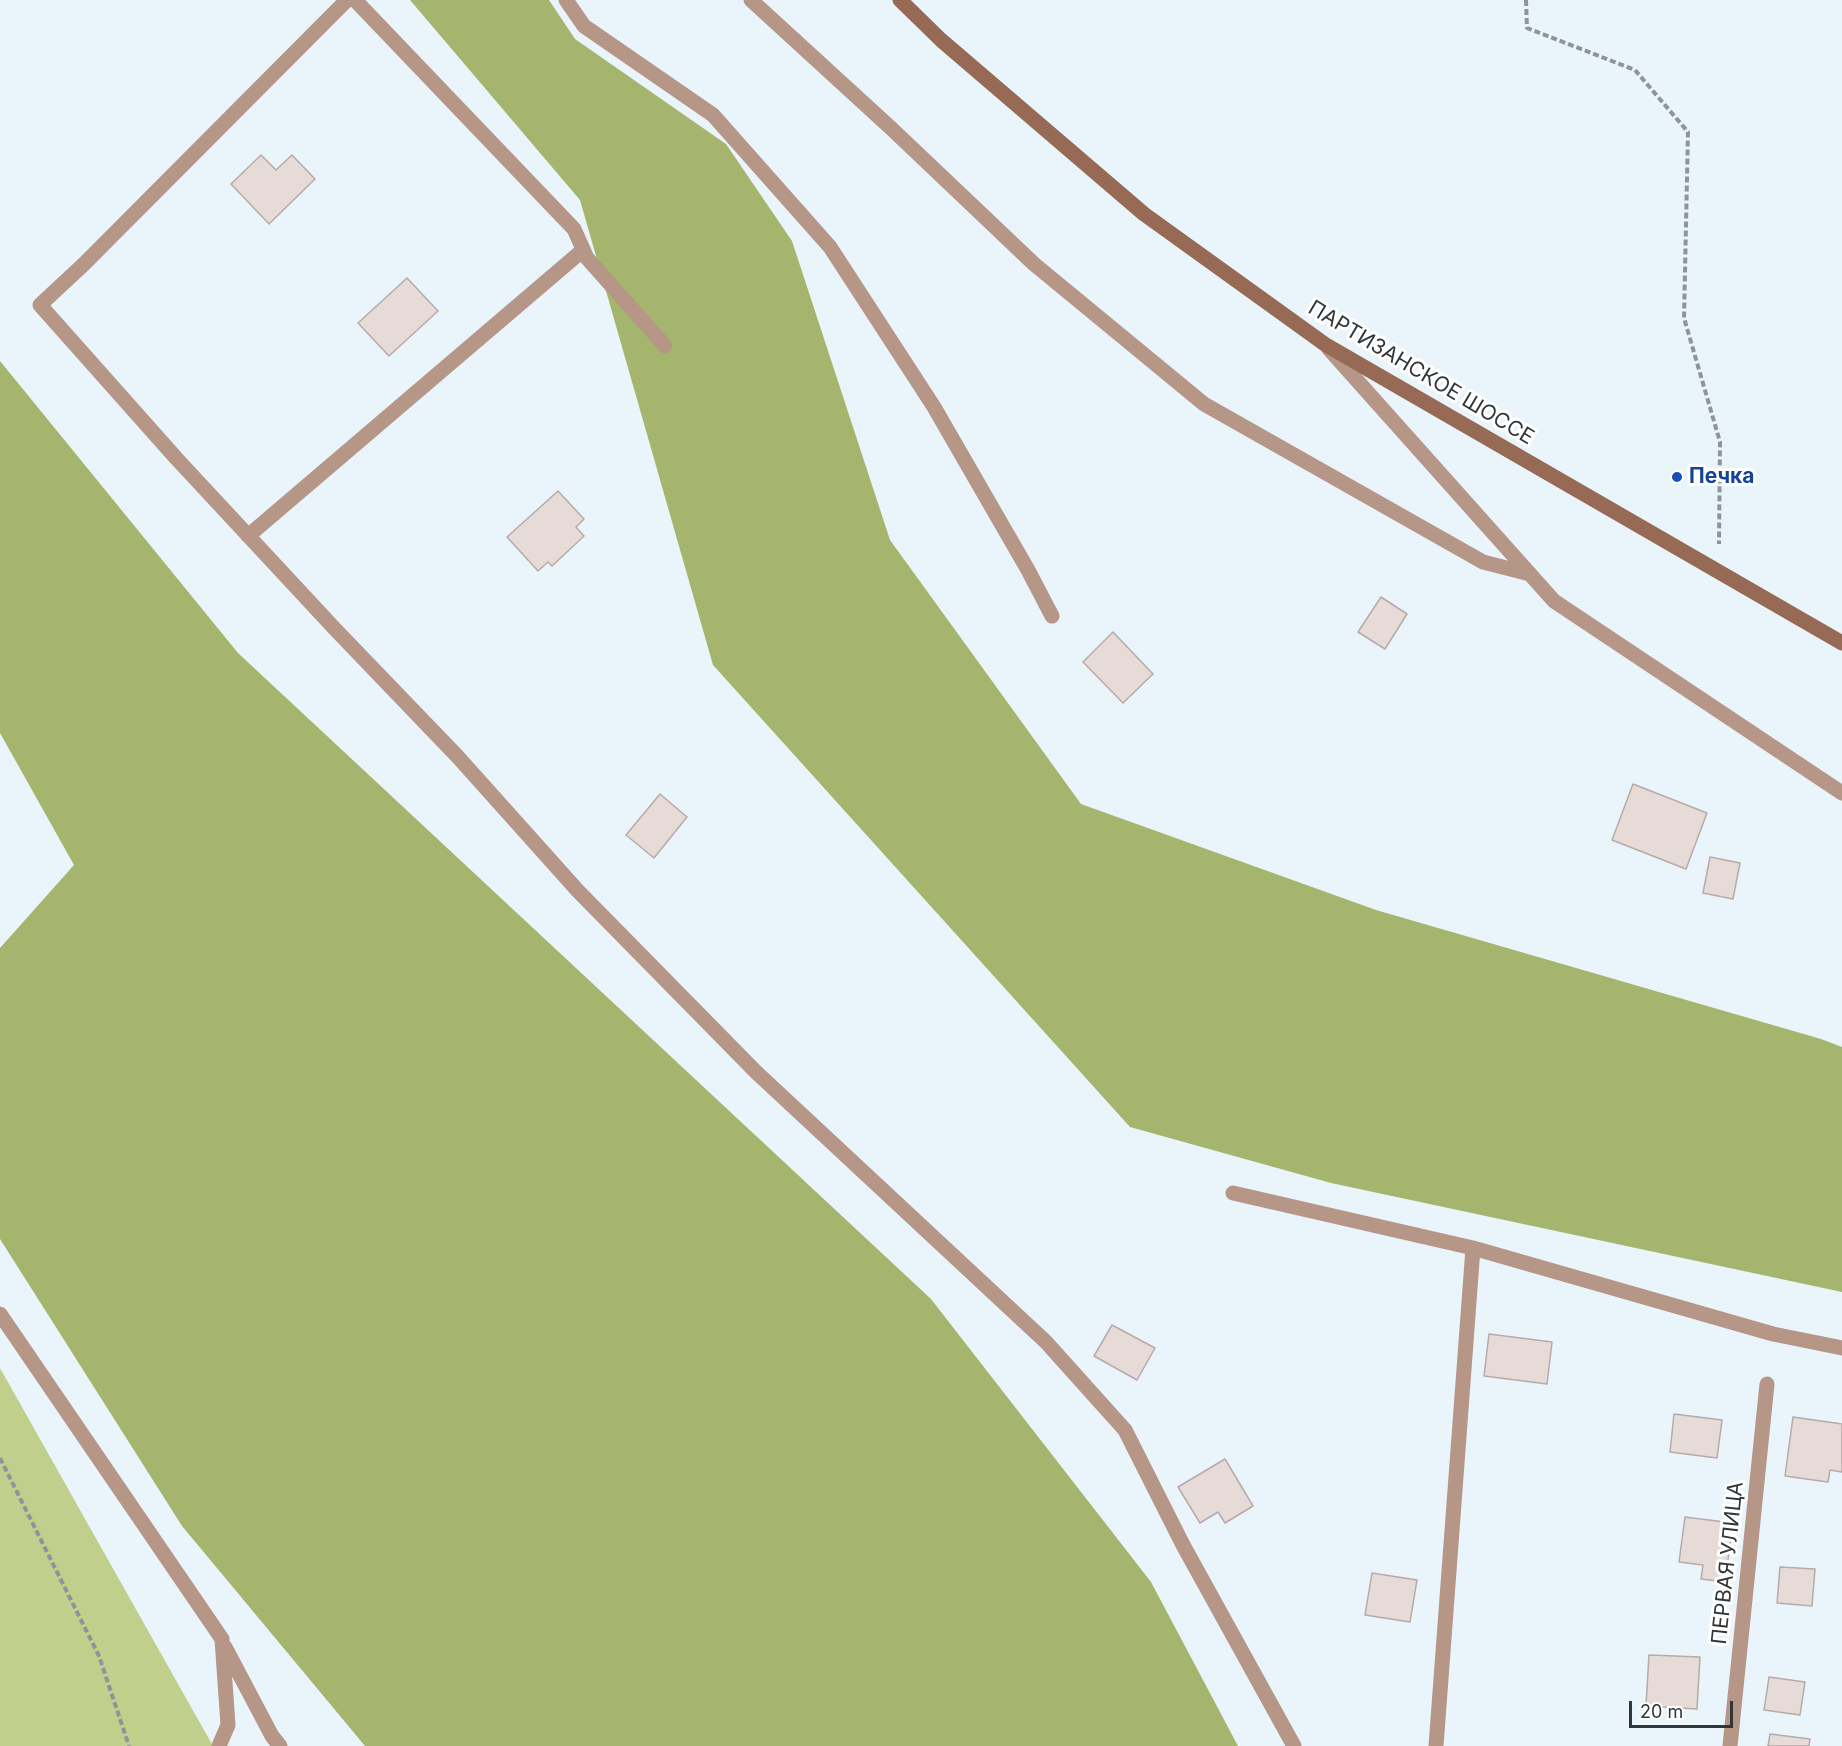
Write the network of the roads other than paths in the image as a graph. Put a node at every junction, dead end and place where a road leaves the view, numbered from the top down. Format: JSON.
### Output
{"nodes":[{"id":1,"x":347,"y":0,"type":"edge"},
{"id":2,"x":355,"y":0,"type":"edge"},
{"id":3,"x":566,"y":0,"type":"edge"},
{"id":4,"x":751,"y":0,"type":"edge"},
{"id":5,"x":900,"y":0,"type":"edge"},
{"id":6,"x":583,"y":250,"type":"junction"},
{"id":7,"x":1326,"y":345,"type":"junction"},
{"id":8,"x":665,"y":346,"type":"dead end"},
{"id":9,"x":248,"y":536,"type":"junction"},
{"id":10,"x":1530,"y":574,"type":"junction"},
{"id":11,"x":1052,"y":616,"type":"dead end"},
{"id":12,"x":1842,"y":643,"type":"edge"},
{"id":13,"x":1842,"y":793,"type":"edge"},
{"id":14,"x":1233,"y":1193,"type":"dead end"},
{"id":15,"x":1473,"y":1248,"type":"junction"},
{"id":16,"x":0,"y":1314,"type":"edge"},
{"id":17,"x":1842,"y":1348,"type":"edge"},
{"id":18,"x":1767,"y":1384,"type":"dead end"},
{"id":19,"x":222,"y":1639,"type":"junction"},
{"id":20,"x":219,"y":1746,"type":"edge"},
{"id":21,"x":280,"y":1746,"type":"edge"},
{"id":22,"x":1294,"y":1746,"type":"edge"},
{"id":23,"x":1436,"y":1746,"type":"edge"},
{"id":24,"x":1730,"y":1746,"type":"edge"}],
"edges":[{"from":1,"to":9,"type":"street"},
{"from":2,"to":6,"type":"street"},
{"from":3,"to":11,"type":"street"},
{"from":4,"to":10,"type":"street"},
{"from":5,"to":7,"type":"main road","name":"ПАРТИЗАНСКОЕ ШОССЕ"},
{"from":6,"to":8,"type":"street"},
{"from":6,"to":9,"type":"street"},
{"from":7,"to":10,"type":"street"},
{"from":7,"to":12,"type":"main road","name":"ПАРТИЗАНСКОЕ ШОССЕ"},
{"from":9,"to":22,"type":"street"},
{"from":10,"to":13,"type":"street"},
{"from":14,"to":15,"type":"street"},
{"from":15,"to":17,"type":"street"},
{"from":15,"to":23,"type":"street"},
{"from":16,"to":19,"type":"street"},
{"from":18,"to":24,"type":"street","name":"ПЕРВАЯ УЛИЦА"},
{"from":19,"to":20,"type":"street"},
{"from":19,"to":21,"type":"street"}]}
